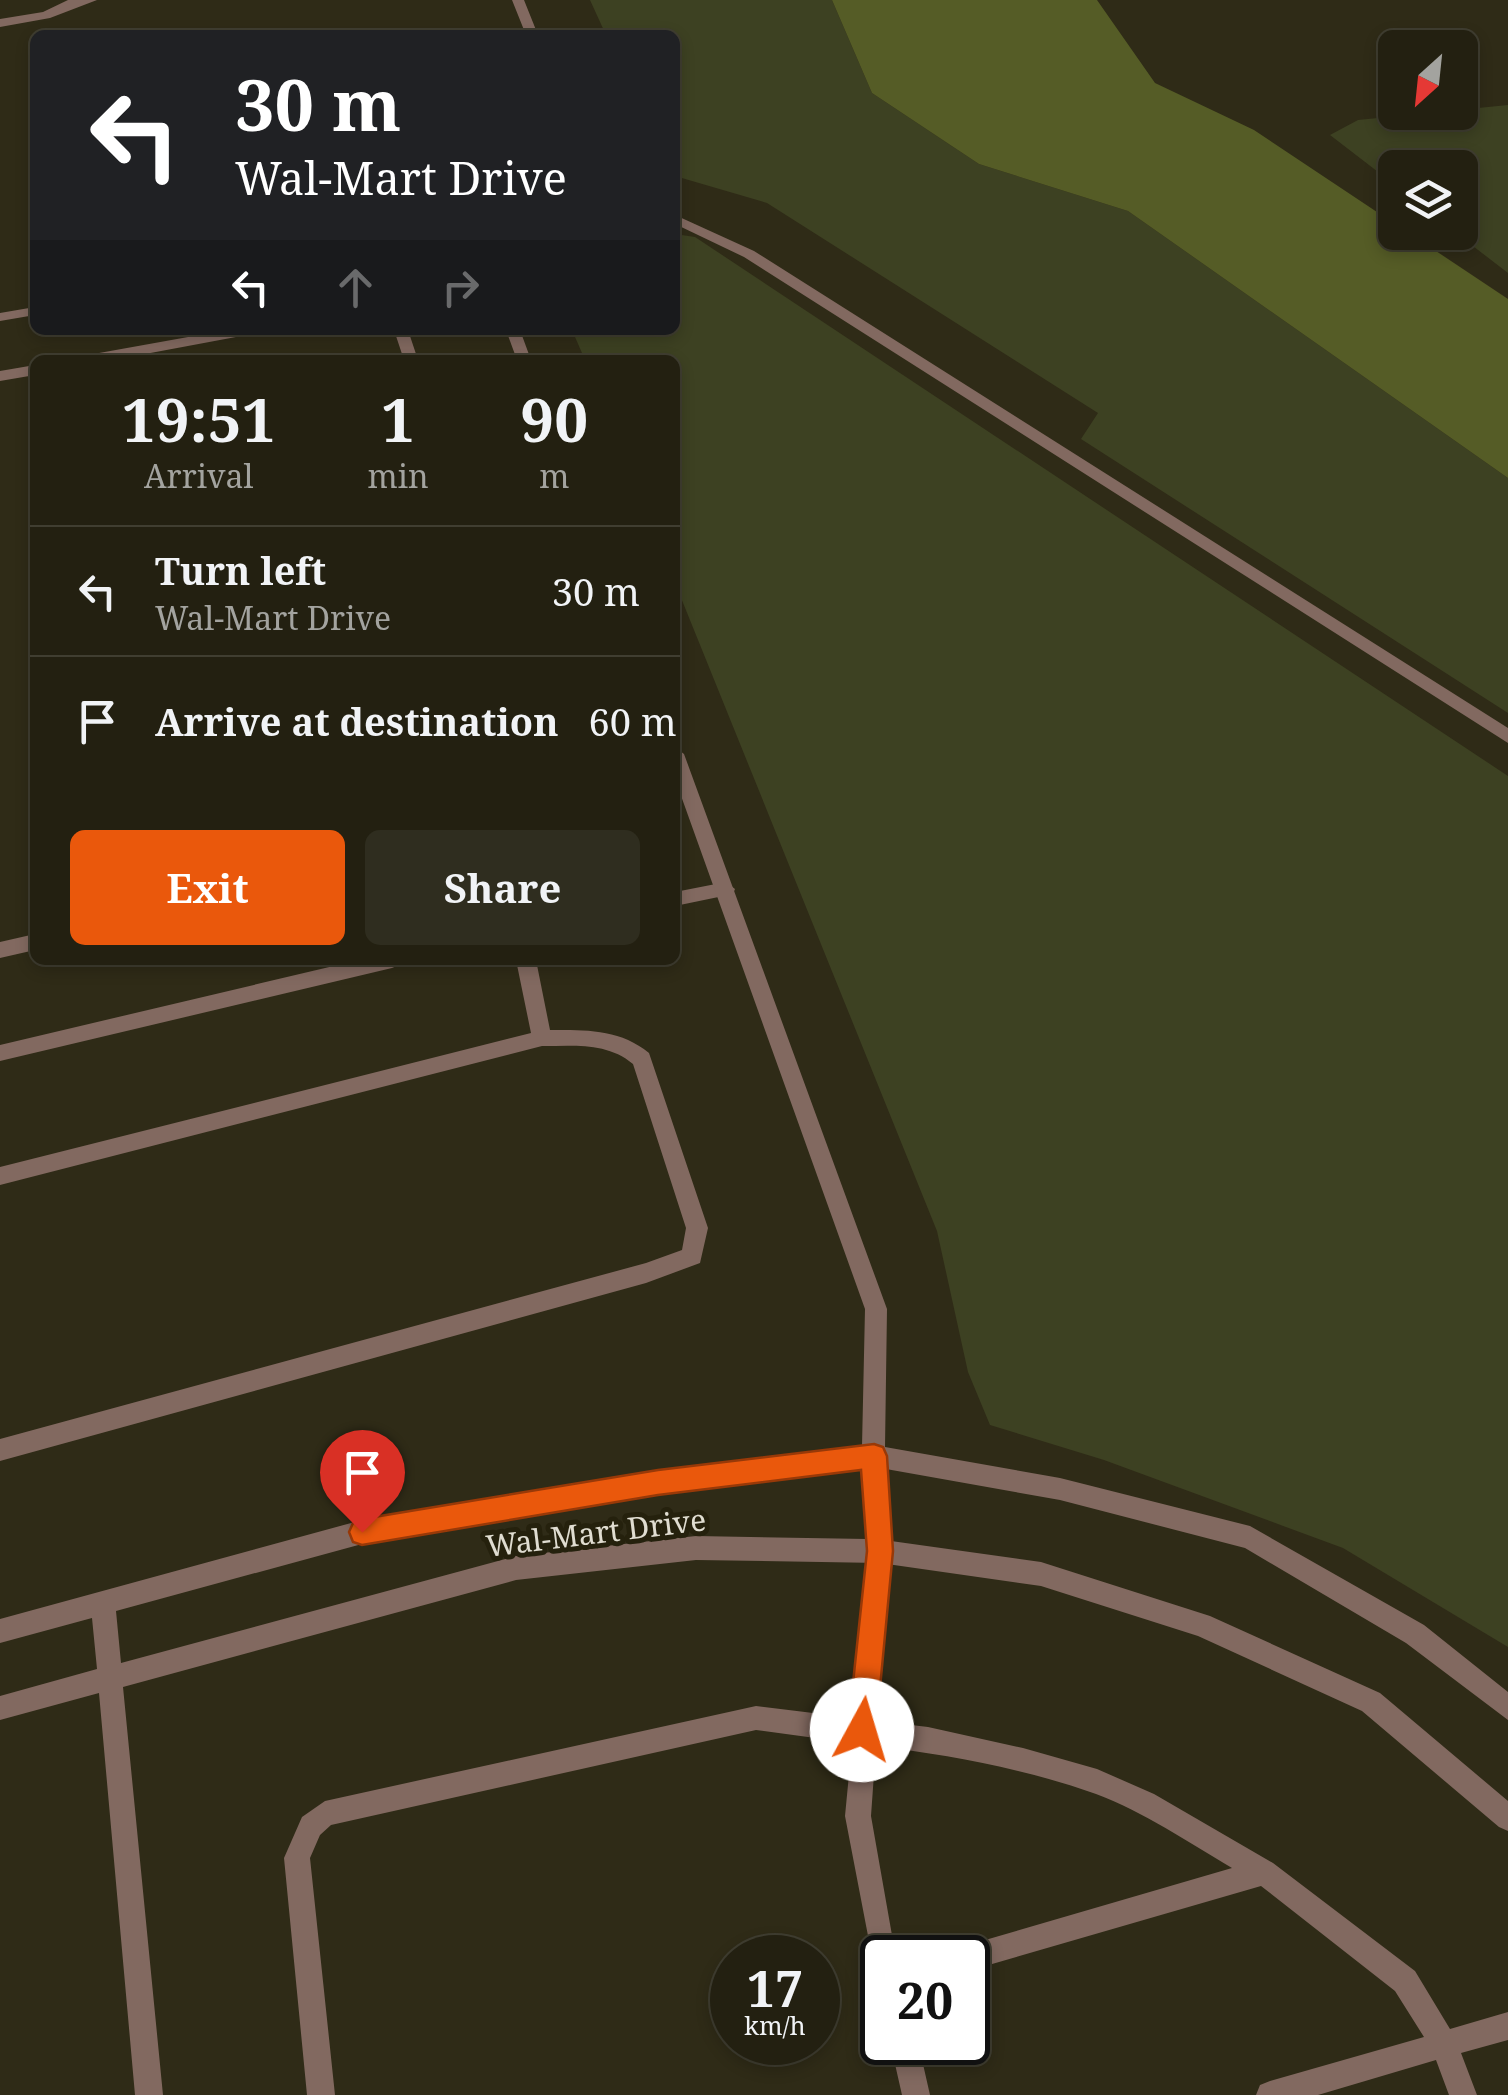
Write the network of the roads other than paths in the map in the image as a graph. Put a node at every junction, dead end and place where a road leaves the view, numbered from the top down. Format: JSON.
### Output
{"nodes":[{"id":1,"x":91,"y":0,"type":"edge"},
{"id":2,"x":518,"y":0,"type":"edge"},
{"id":3,"x":0,"y":22,"type":"edge"},
{"id":4,"x":530,"y":30,"type":"edge"},
{"id":5,"x":680,"y":221,"type":"edge"},
{"id":6,"x":30,"y":312,"type":"edge"},
{"id":7,"x":0,"y":316,"type":"edge"},
{"id":8,"x":225,"y":335,"type":"edge"},
{"id":9,"x":115,"y":355,"type":"edge"},
{"id":10,"x":30,"y":371,"type":"edge"},
{"id":11,"x":0,"y":376,"type":"edge"},
{"id":12,"x":1508,"y":737,"type":"edge"},
{"id":13,"x":680,"y":767,"type":"edge"},
{"id":14,"x":726,"y":889,"type":"junction"},
{"id":15,"x":680,"y":898,"type":"edge"},
{"id":16,"x":30,"y":943,"type":"edge"},
{"id":17,"x":0,"y":950,"type":"edge"},
{"id":18,"x":371,"y":965,"type":"edge"},
{"id":19,"x":527,"y":965,"type":"edge"},
{"id":20,"x":542,"y":1038,"type":"junction"},
{"id":21,"x":0,"y":1052,"type":"edge"},
{"id":22,"x":0,"y":1176,"type":"edge"},
{"id":23,"x":0,"y":1450,"type":"edge"},
{"id":24,"x":874,"y":1456,"type":"junction"},
{"id":25,"x":880,"y":1551,"type":"junction"},
{"id":26,"x":103,"y":1602,"type":"junction"},
{"id":27,"x":0,"y":1631,"type":"edge"},
{"id":28,"x":110,"y":1678,"type":"junction"},
{"id":29,"x":0,"y":1708,"type":"edge"},
{"id":30,"x":1508,"y":1708,"type":"edge"},
{"id":31,"x":862,"y":1730,"type":"junction"},
{"id":32,"x":1508,"y":1818,"type":"edge"},
{"id":33,"x":1264,"y":1872,"type":"junction"},
{"id":34,"x":879,"y":1935,"type":"edge"},
{"id":35,"x":990,"y":1952,"type":"edge"},
{"id":36,"x":1508,"y":2026,"type":"edge"},
{"id":37,"x":1444,"y":2044,"type":"junction"},
{"id":38,"x":909,"y":2065,"type":"edge"},
{"id":39,"x":149,"y":2095,"type":"edge"},
{"id":40,"x":321,"y":2095,"type":"edge"},
{"id":41,"x":916,"y":2095,"type":"edge"},
{"id":42,"x":1270,"y":2095,"type":"edge"},
{"id":43,"x":1463,"y":2095,"type":"edge"}],
"edges":[{"from":1,"to":3,"type":"street"},
{"from":2,"to":4,"type":"street"},
{"from":5,"to":12,"type":"street"},
{"from":6,"to":7,"type":"street"},
{"from":8,"to":9,"type":"street"},
{"from":10,"to":11,"type":"street"},
{"from":13,"to":14,"type":"street"},
{"from":14,"to":15,"type":"street"},
{"from":14,"to":24,"type":"street"},
{"from":16,"to":17,"type":"street"},
{"from":18,"to":21,"type":"street"},
{"from":19,"to":20,"type":"street"},
{"from":20,"to":22,"type":"street"},
{"from":20,"to":23,"type":"street"},
{"from":24,"to":25,"type":"street"},
{"from":24,"to":26,"type":"street","name":"Wal-Mart Drive"},
{"from":24,"to":30,"type":"street","name":"Wal-Mart Drive"},
{"from":25,"to":28,"type":"street","name":"Wal-Mart Drive"},
{"from":25,"to":31,"type":"street"},
{"from":25,"to":32,"type":"street","name":"Wal-Mart Drive"},
{"from":26,"to":27,"type":"street","name":"Wal-Mart Drive"},
{"from":26,"to":28,"type":"street"},
{"from":28,"to":29,"type":"street","name":"Wal-Mart Drive"},
{"from":28,"to":39,"type":"street"},
{"from":31,"to":33,"type":"street"},
{"from":31,"to":34,"type":"street"},
{"from":31,"to":40,"type":"street"},
{"from":33,"to":35,"type":"street"},
{"from":33,"to":37,"type":"street"},
{"from":36,"to":37,"type":"street"},
{"from":37,"to":42,"type":"street"},
{"from":37,"to":43,"type":"street"},
{"from":38,"to":41,"type":"street"}]}
